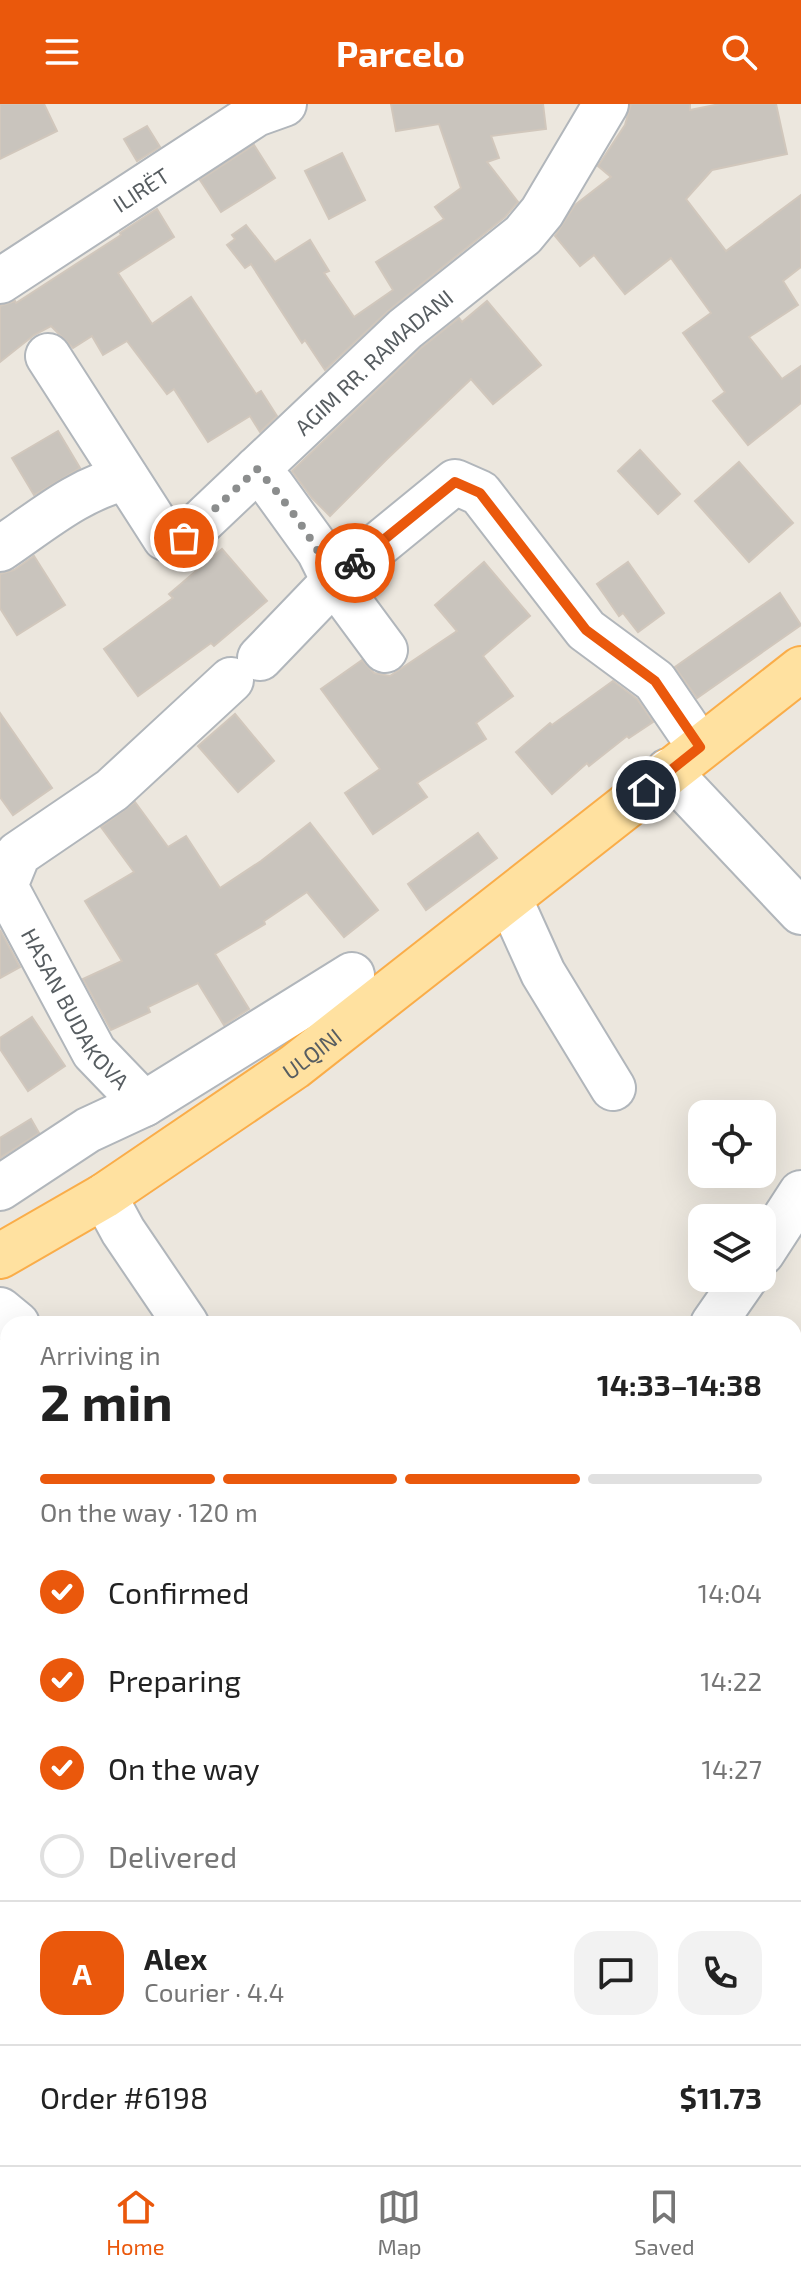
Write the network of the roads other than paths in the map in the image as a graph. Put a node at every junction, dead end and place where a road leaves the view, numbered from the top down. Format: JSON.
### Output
{"nodes":[{"id":1,"x":284,"y":104,"type":"edge"},
{"id":2,"x":606,"y":104,"type":"edge"},
{"id":3,"x":0,"y":281,"type":"edge"},
{"id":4,"x":48,"y":356,"type":"dead end"},
{"id":5,"x":257,"y":469,"type":"junction"},
{"id":6,"x":126,"y":478,"type":"junction"},
{"id":7,"x":0,"y":549,"type":"edge"},
{"id":8,"x":334,"y":581,"type":"junction"},
{"id":9,"x":385,"y":650,"type":"dead end"},
{"id":10,"x":801,"y":669,"type":"edge"},
{"id":11,"x":684,"y":759,"type":"junction"},
{"id":12,"x":510,"y":900,"type":"junction"},
{"id":13,"x":801,"y":912,"type":"edge"},
{"id":14,"x":352,"y":975,"type":"dead end"},
{"id":15,"x":613,"y":1088,"type":"dead end"},
{"id":16,"x":144,"y":1104,"type":"junction"},
{"id":17,"x":0,"y":1188,"type":"edge"},
{"id":18,"x":801,"y":1193,"type":"edge"},
{"id":19,"x":104,"y":1196,"type":"junction"},
{"id":20,"x":776,"y":1231,"type":"edge"},
{"id":21,"x":0,"y":1256,"type":"edge"},
{"id":22,"x":735,"y":1292,"type":"edge"},
{"id":23,"x":181,"y":1316,"type":"edge"},
{"id":24,"x":719,"y":1316,"type":"edge"}],
"edges":[{"from":1,"to":3,"type":"street","name":"ILIRËT"},
{"from":2,"to":5,"type":"street","name":"AGIM RR. RAMADANI"},
{"from":4,"to":6,"type":"street","name":"AGIM RR. RAMADANI"},
{"from":5,"to":6,"type":"street","name":"AGIM RR. RAMADANI"},
{"from":5,"to":8,"type":"street"},
{"from":6,"to":7,"type":"street"},
{"from":8,"to":9,"type":"street"},
{"from":8,"to":11,"type":"street"},
{"from":8,"to":16,"type":"street","name":"HASAN BUDAKOVA"},
{"from":10,"to":11,"type":"main road","name":"ULQINI"},
{"from":11,"to":12,"type":"main road","name":"ULQINI"},
{"from":11,"to":13,"type":"street"},
{"from":12,"to":15,"type":"street"},
{"from":12,"to":19,"type":"main road","name":"ULQINI"},
{"from":14,"to":16,"type":"street","name":"HASAN BUDAKOVA"},
{"from":16,"to":17,"type":"street","name":"HASAN BUDAKOVA"},
{"from":18,"to":20,"type":"street"},
{"from":19,"to":21,"type":"main road","name":"ULQINI"},
{"from":19,"to":23,"type":"street"},
{"from":22,"to":24,"type":"street"}]}
